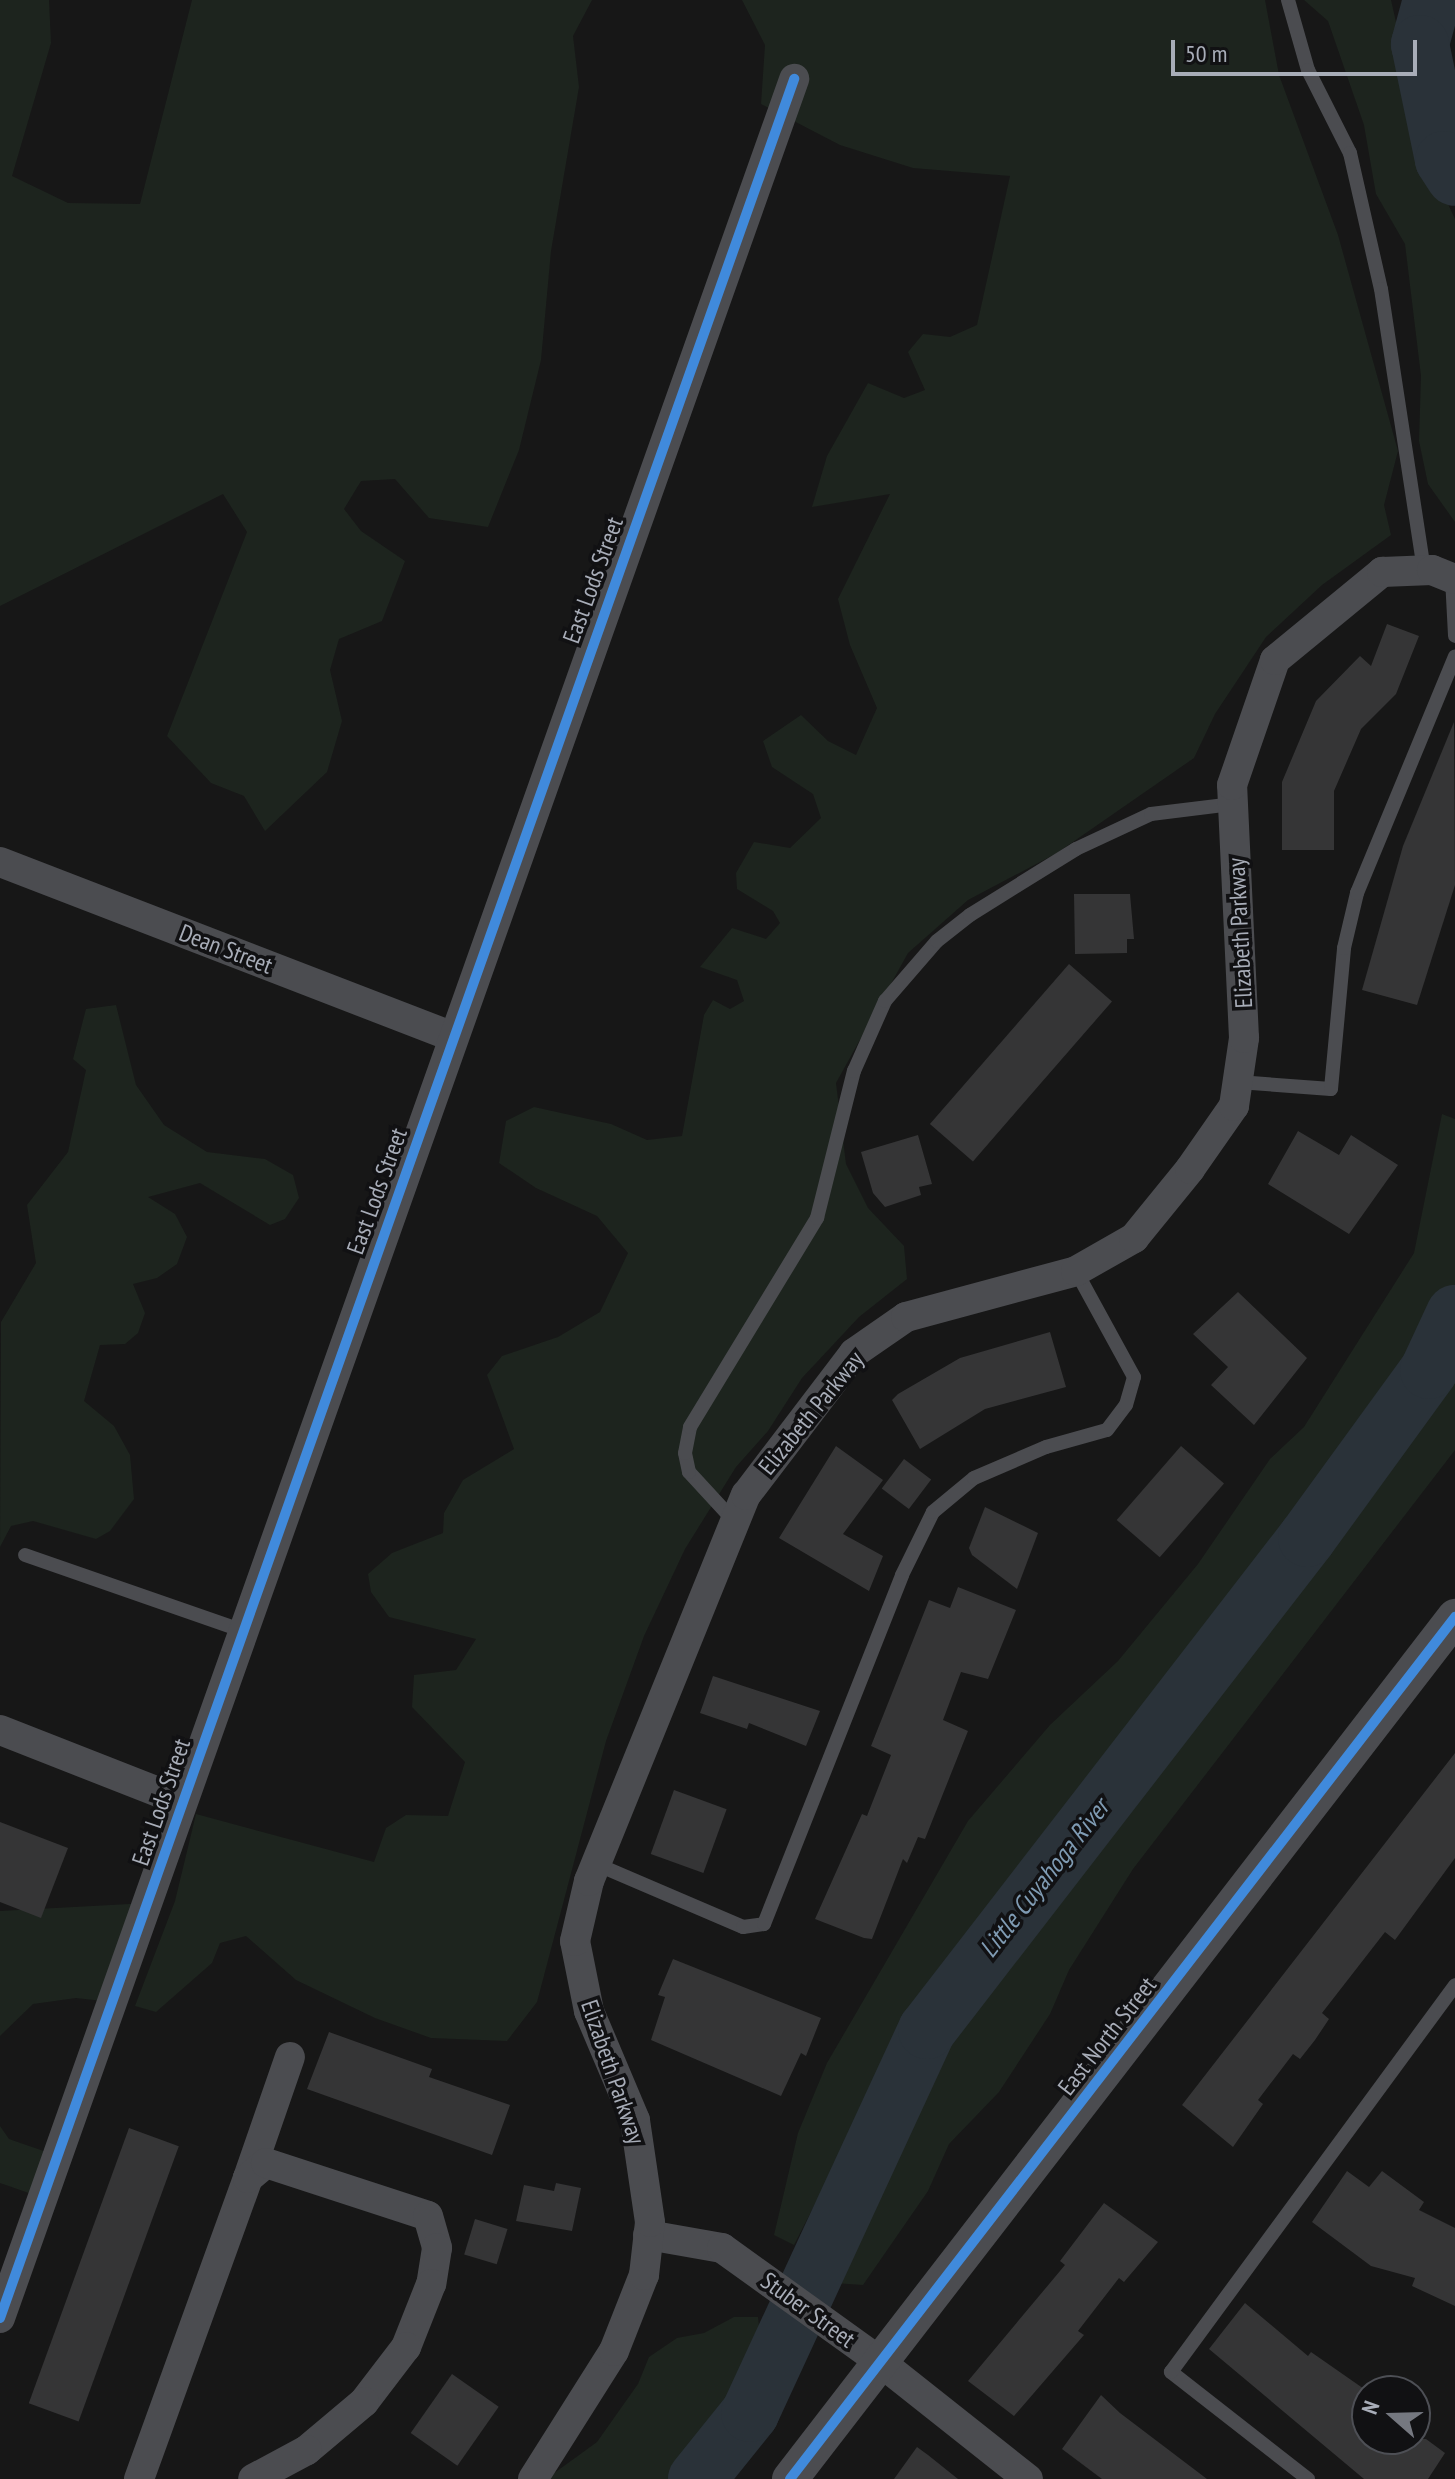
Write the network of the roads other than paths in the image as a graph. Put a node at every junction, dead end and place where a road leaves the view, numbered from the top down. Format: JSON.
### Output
{"nodes":[{"id":1,"x":1288,"y":0,"type":"edge"},
{"id":2,"x":794,"y":79,"type":"dead end"},
{"id":3,"x":1438,"y":574,"type":"junction"},
{"id":4,"x":1455,"y":636,"type":"edge"},
{"id":5,"x":1455,"y":656,"type":"edge"},
{"id":6,"x":1233,"y":804,"type":"junction"},
{"id":7,"x":0,"y":862,"type":"edge"},
{"id":8,"x":452,"y":1036,"type":"junction"},
{"id":9,"x":1238,"y":1082,"type":"junction"},
{"id":10,"x":1076,"y":1271,"type":"junction"},
{"id":11,"x":735,"y":1522,"type":"junction"},
{"id":12,"x":25,"y":1555,"type":"dead end"},
{"id":13,"x":1455,"y":1618,"type":"edge"},
{"id":14,"x":243,"y":1631,"type":"junction"},
{"id":15,"x":0,"y":1730,"type":"edge"},
{"id":16,"x":181,"y":1801,"type":"junction"},
{"id":17,"x":596,"y":1864,"type":"junction"},
{"id":18,"x":1455,"y":1985,"type":"edge"},
{"id":19,"x":290,"y":2057,"type":"dead end"},
{"id":20,"x":248,"y":2178,"type":"junction"},
{"id":21,"x":648,"y":2235,"type":"junction"},
{"id":22,"x":0,"y":2318,"type":"edge"},
{"id":23,"x":879,"y":2361,"type":"junction"},
{"id":24,"x":139,"y":2479,"type":"edge"},
{"id":25,"x":253,"y":2479,"type":"edge"},
{"id":26,"x":533,"y":2479,"type":"edge"},
{"id":27,"x":790,"y":2479,"type":"edge"},
{"id":28,"x":1028,"y":2479,"type":"edge"},
{"id":29,"x":1308,"y":2479,"type":"edge"}],
"edges":[{"from":1,"to":3,"type":"lane"},
{"from":2,"to":8,"type":"street","name":"East Lods Street"},
{"from":3,"to":4,"type":"lane"},
{"from":3,"to":6,"type":"street","name":"Elizabeth Parkway"},
{"from":5,"to":9,"type":"lane"},
{"from":6,"to":9,"type":"street","name":"Elizabeth Parkway"},
{"from":6,"to":11,"type":"lane"},
{"from":7,"to":8,"type":"street","name":"Dean Street"},
{"from":8,"to":14,"type":"street","name":"East Lods Street"},
{"from":9,"to":10,"type":"street","name":"Elizabeth Parkway"},
{"from":10,"to":11,"type":"street","name":"Elizabeth Parkway"},
{"from":10,"to":17,"type":"lane"},
{"from":11,"to":17,"type":"street","name":"Elizabeth Parkway"},
{"from":12,"to":14,"type":"lane"},
{"from":13,"to":23,"type":"street","name":"East North Street"},
{"from":14,"to":16,"type":"street","name":"East Lods Street"},
{"from":15,"to":16,"type":"street"},
{"from":16,"to":22,"type":"street","name":"East Lods Street"},
{"from":17,"to":21,"type":"street","name":"Elizabeth Parkway"},
{"from":18,"to":29,"type":"lane"},
{"from":19,"to":20,"type":"street"},
{"from":20,"to":24,"type":"street"},
{"from":20,"to":25,"type":"street"},
{"from":21,"to":23,"type":"street","name":"Stuber Street"},
{"from":21,"to":26,"type":"street","name":"Elizabeth Parkway"},
{"from":23,"to":27,"type":"street","name":"East North Street"},
{"from":23,"to":28,"type":"street","name":"Stuber Street"}]}
